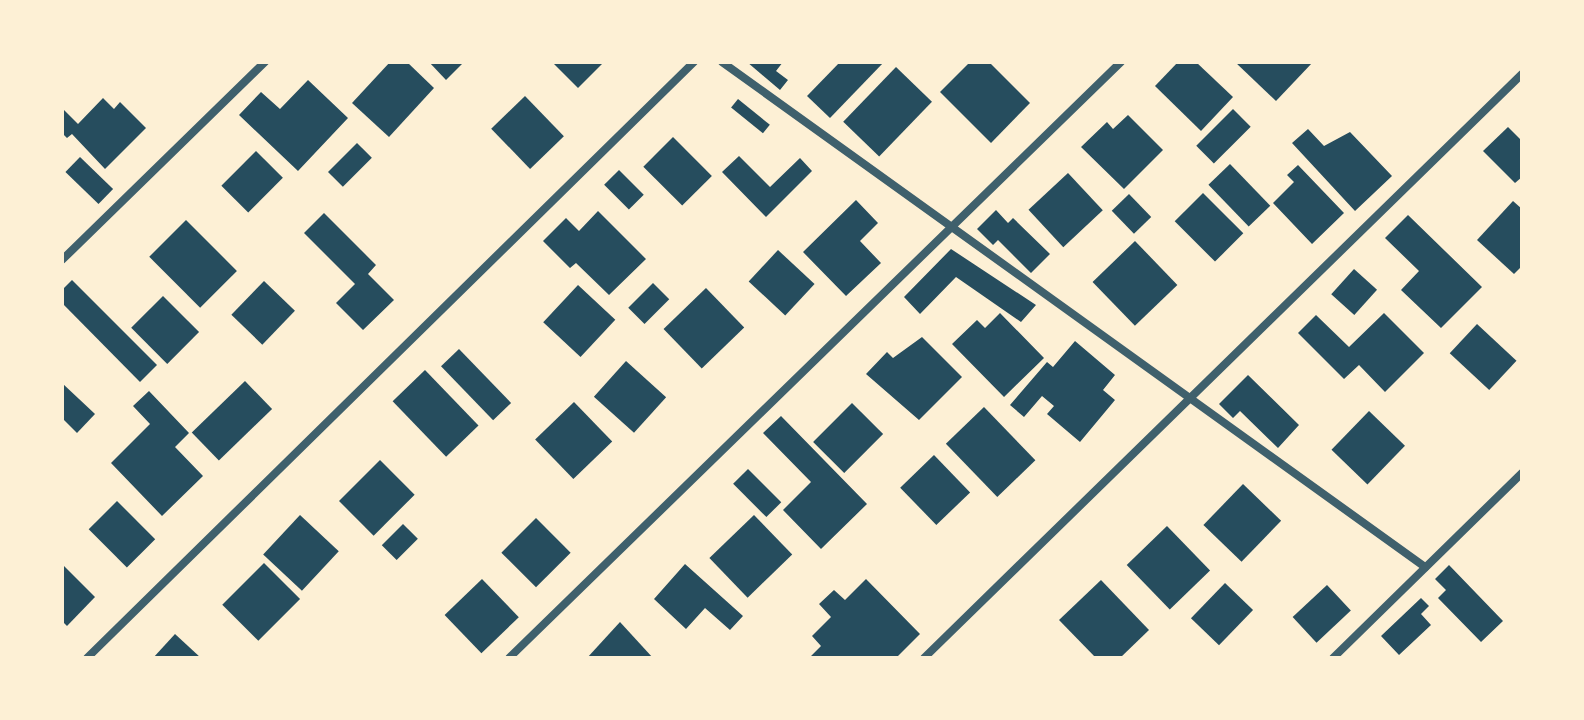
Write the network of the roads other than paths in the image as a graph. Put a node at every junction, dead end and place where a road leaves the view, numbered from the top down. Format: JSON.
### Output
{"nodes":[{"id":1,"x":265,"y":62,"type":"edge"},
{"id":2,"x":694,"y":62,"type":"edge"},
{"id":3,"x":722,"y":62,"type":"edge"},
{"id":4,"x":1121,"y":62,"type":"edge"},
{"id":5,"x":1522,"y":74,"type":"edge"},
{"id":6,"x":952,"y":227,"type":"junction"},
{"id":7,"x":62,"y":260,"type":"edge"},
{"id":8,"x":1190,"y":398,"type":"junction"},
{"id":9,"x":1522,"y":473,"type":"edge"},
{"id":10,"x":1425,"y":567,"type":"junction"},
{"id":11,"x":87,"y":658,"type":"edge"},
{"id":12,"x":509,"y":658,"type":"edge"},
{"id":13,"x":924,"y":658,"type":"edge"},
{"id":14,"x":1333,"y":658,"type":"edge"}],
"edges":[{"from":1,"to":7,"type":"street"},
{"from":2,"to":11,"type":"street"},
{"from":3,"to":6,"type":"street"},
{"from":4,"to":6,"type":"street"},
{"from":5,"to":8,"type":"street"},
{"from":6,"to":8,"type":"street"},
{"from":6,"to":12,"type":"street"},
{"from":8,"to":10,"type":"street"},
{"from":8,"to":13,"type":"street"},
{"from":9,"to":10,"type":"street"},
{"from":10,"to":14,"type":"street"}]}
